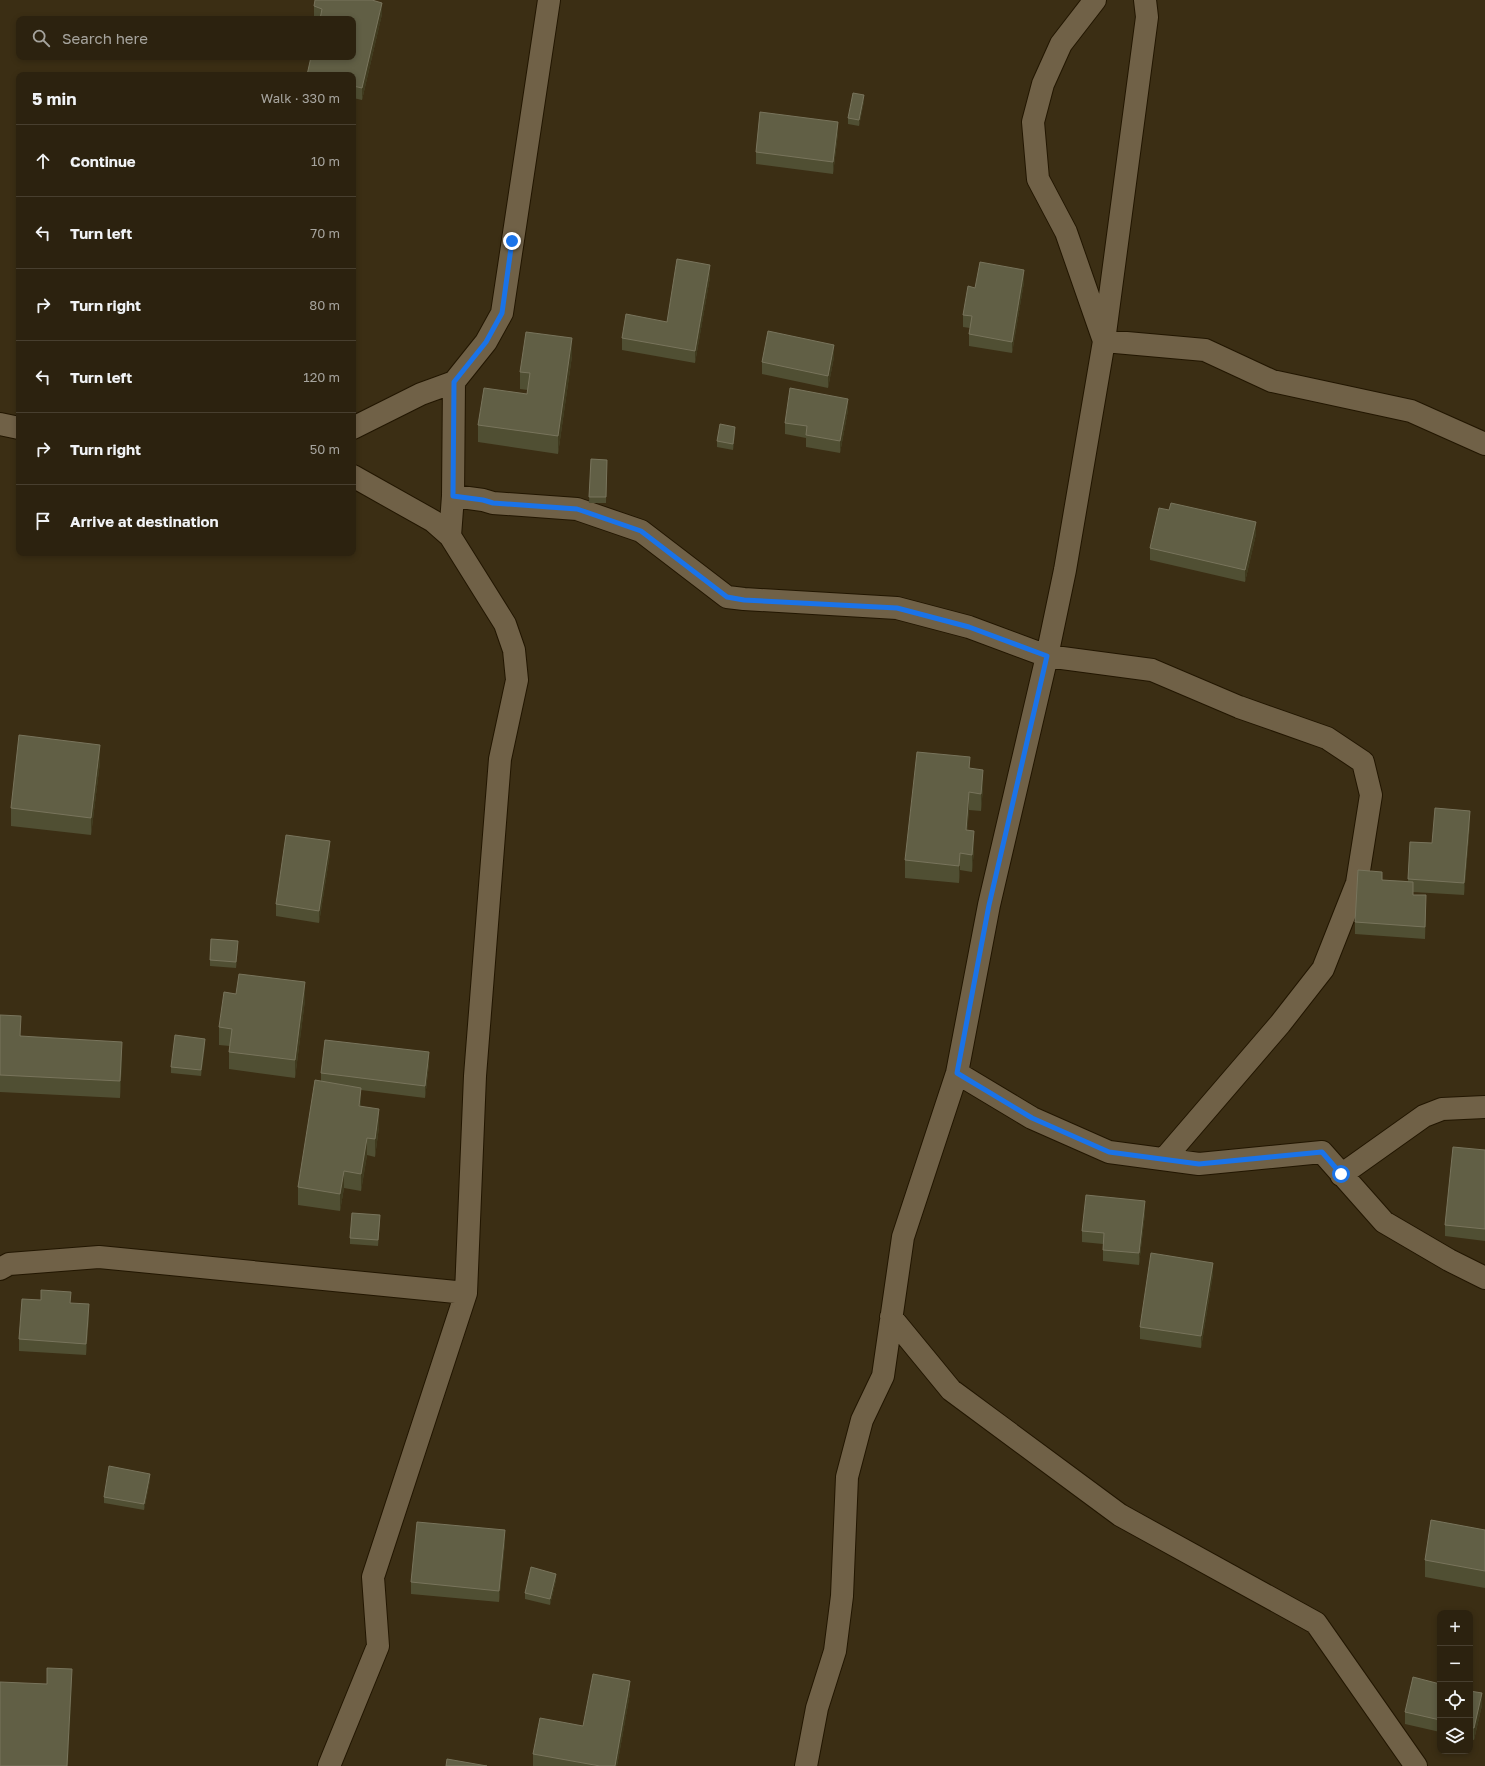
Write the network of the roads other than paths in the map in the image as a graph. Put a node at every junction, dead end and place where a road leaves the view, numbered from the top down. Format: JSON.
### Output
{"nodes":[{"id":1,"x":549,"y":0,"type":"edge"},
{"id":2,"x":1096,"y":0,"type":"edge"},
{"id":3,"x":1145,"y":0,"type":"edge"},
{"id":4,"x":1104,"y":341,"type":"junction"},
{"id":5,"x":454,"y":382,"type":"junction"},
{"id":6,"x":0,"y":424,"type":"edge"},
{"id":7,"x":356,"y":426,"type":"edge"},
{"id":8,"x":16,"y":427,"type":"edge"},
{"id":9,"x":1485,"y":444,"type":"edge"},
{"id":10,"x":356,"y":478,"type":"edge"},
{"id":11,"x":453,"y":496,"type":"junction"},
{"id":12,"x":450,"y":536,"type":"junction"},
{"id":13,"x":1047,"y":656,"type":"junction"},
{"id":14,"x":957,"y":1073,"type":"junction"},
{"id":15,"x":1485,"y":1107,"type":"edge"},
{"id":16,"x":1164,"y":1159,"type":"junction"},
{"id":17,"x":1341,"y":1174,"type":"junction"},
{"id":18,"x":0,"y":1269,"type":"edge"},
{"id":19,"x":1485,"y":1278,"type":"edge"},
{"id":20,"x":466,"y":1293,"type":"junction"},
{"id":21,"x":891,"y":1317,"type":"junction"},
{"id":22,"x":329,"y":1766,"type":"edge"},
{"id":23,"x":806,"y":1766,"type":"edge"},
{"id":24,"x":1416,"y":1766,"type":"edge"}],
"edges":[{"from":1,"to":5,"type":"street"},
{"from":2,"to":4,"type":"street"},
{"from":3,"to":4,"type":"street"},
{"from":4,"to":9,"type":"street"},
{"from":4,"to":13,"type":"street"},
{"from":5,"to":7,"type":"street"},
{"from":5,"to":11,"type":"street"},
{"from":6,"to":8,"type":"street"},
{"from":10,"to":12,"type":"street"},
{"from":11,"to":12,"type":"street"},
{"from":11,"to":13,"type":"street"},
{"from":12,"to":20,"type":"street"},
{"from":13,"to":14,"type":"street"},
{"from":13,"to":16,"type":"street"},
{"from":14,"to":16,"type":"street"},
{"from":14,"to":21,"type":"street"},
{"from":15,"to":17,"type":"street"},
{"from":16,"to":17,"type":"street"},
{"from":17,"to":19,"type":"street"},
{"from":18,"to":20,"type":"street"},
{"from":20,"to":22,"type":"street"},
{"from":21,"to":23,"type":"street"},
{"from":21,"to":24,"type":"street"}]}
